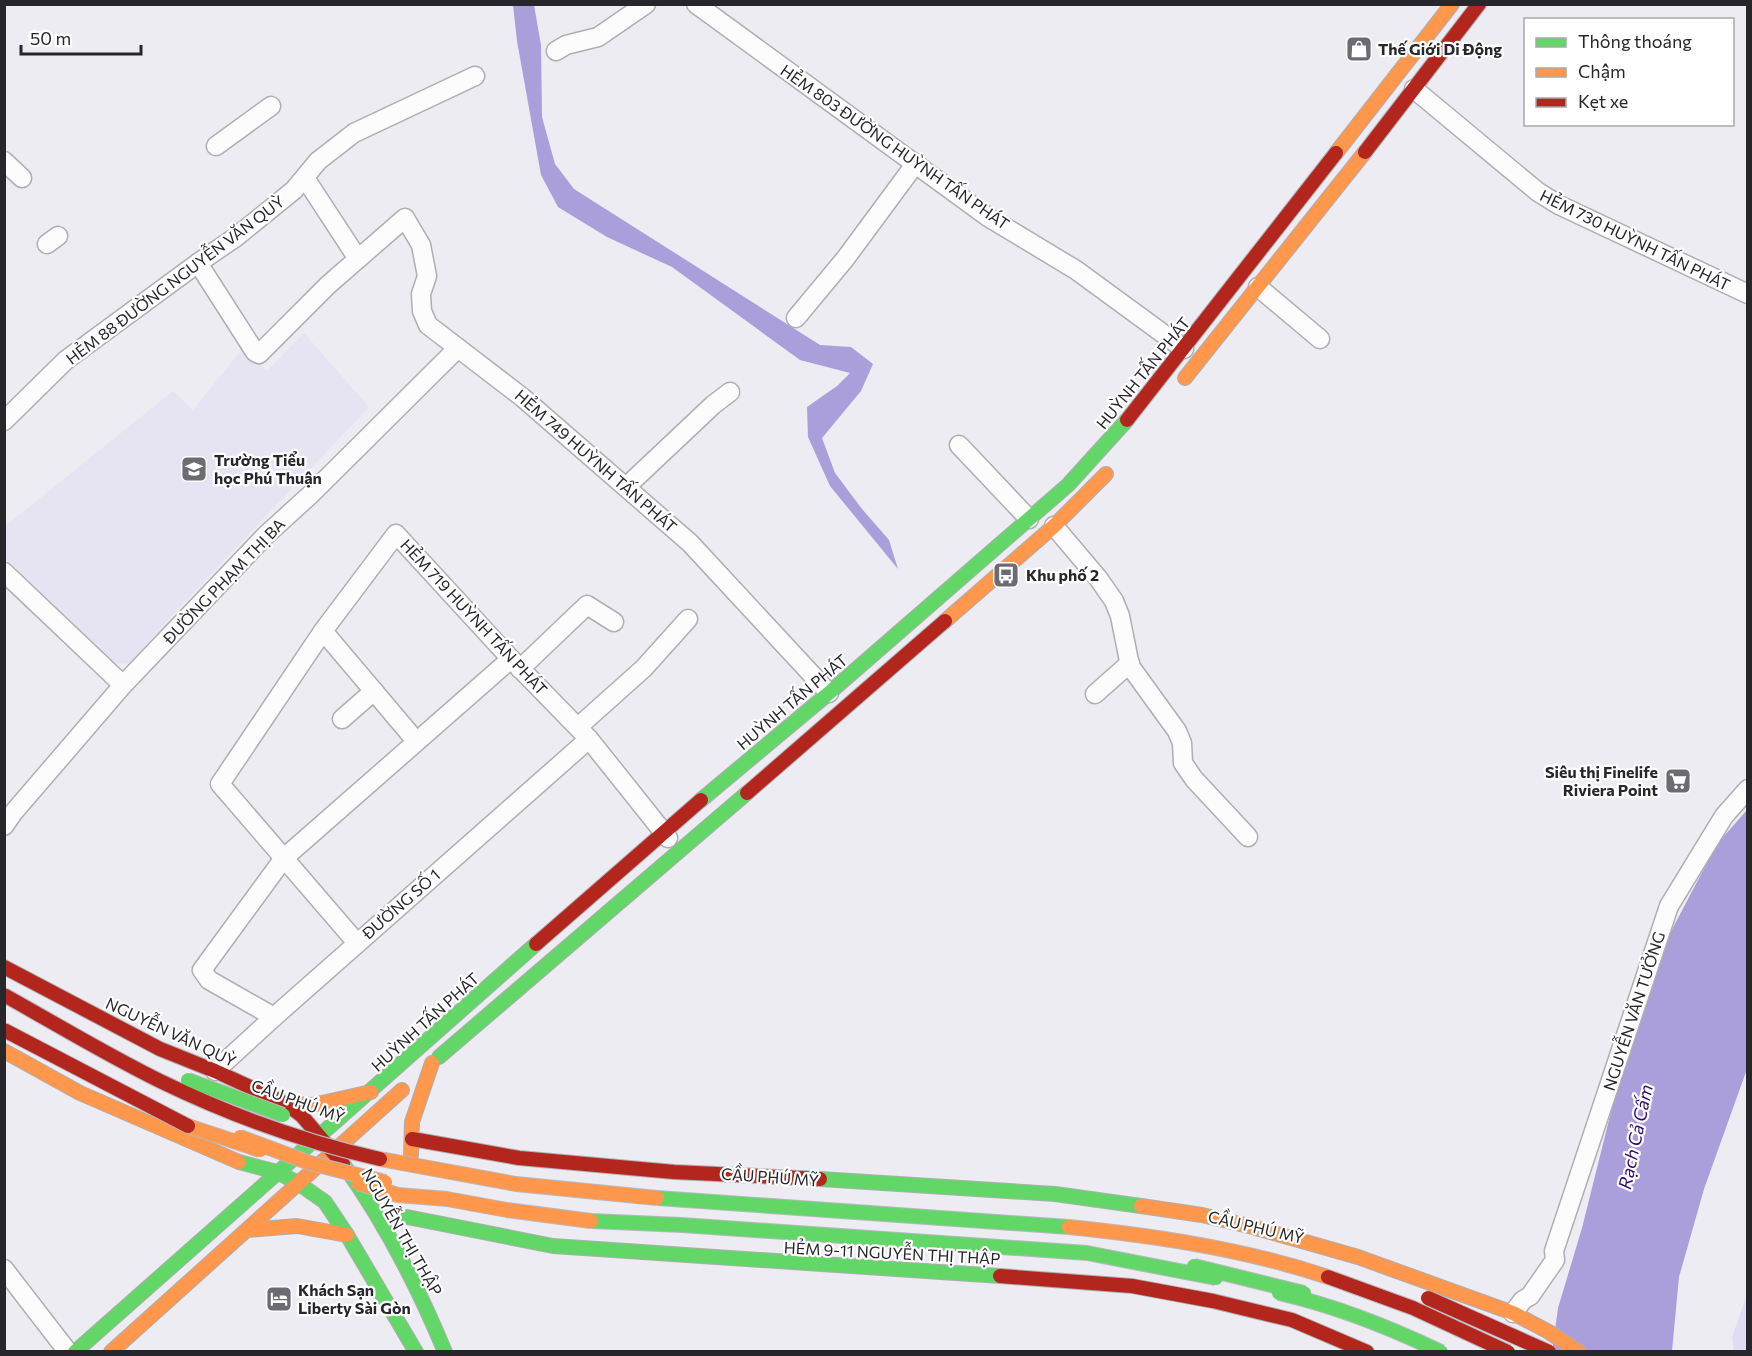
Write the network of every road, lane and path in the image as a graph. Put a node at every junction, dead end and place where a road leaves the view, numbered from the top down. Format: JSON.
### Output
{"nodes":[{"id":1,"x":646,"y":4,"type":"edge"},
{"id":2,"x":696,"y":4,"type":"edge"},
{"id":3,"x":1452,"y":4,"type":"edge"},
{"id":4,"x":1479,"y":4,"type":"edge"},
{"id":5,"x":556,"y":51,"type":"dead end"},
{"id":6,"x":475,"y":76,"type":"dead end"},
{"id":7,"x":1392,"y":80,"type":"junction"},
{"id":8,"x":1414,"y":89,"type":"junction"},
{"id":9,"x":271,"y":106,"type":"dead end"},
{"id":10,"x":216,"y":146,"type":"dead end"},
{"id":11,"x":4,"y":161,"type":"edge"},
{"id":12,"x":916,"y":164,"type":"junction"},
{"id":13,"x":22,"y":178,"type":"dead end"},
{"id":14,"x":305,"y":178,"type":"junction"},
{"id":15,"x":358,"y":259,"type":"junction"},
{"id":16,"x":198,"y":263,"type":"junction"},
{"id":17,"x":1258,"y":287,"type":"junction"},
{"id":18,"x":1748,"y":294,"type":"edge"},
{"id":19,"x":795,"y":318,"type":"dead end"},
{"id":20,"x":1196,"y":333,"type":"junction"},
{"id":21,"x":1320,"y":339,"type":"dead end"},
{"id":22,"x":1212,"y":346,"type":"junction"},
{"id":23,"x":458,"y":348,"type":"junction"},
{"id":24,"x":1184,"y":349,"type":"junction"},
{"id":25,"x":1175,"y":390,"type":"dead end"},
{"id":26,"x":730,"y":392,"type":"dead end"},
{"id":27,"x":4,"y":421,"type":"edge"},
{"id":28,"x":959,"y":445,"type":"dead end"},
{"id":29,"x":1116,"y":462,"type":"dead end"},
{"id":30,"x":626,"y":487,"type":"junction"},
{"id":31,"x":1029,"y":519,"type":"junction"},
{"id":32,"x":1054,"y":526,"type":"junction"},
{"id":33,"x":4,"y":572,"type":"edge"},
{"id":34,"x":688,"y":619,"type":"dead end"},
{"id":35,"x":614,"y":622,"type":"dead end"},
{"id":36,"x":323,"y":631,"type":"junction"},
{"id":37,"x":864,"y":663,"type":"junction"},
{"id":38,"x":1130,"y":663,"type":"junction"},
{"id":39,"x":515,"y":664,"type":"junction"},
{"id":40,"x":878,"y":680,"type":"junction"},
{"id":41,"x":123,"y":685,"type":"junction"},
{"id":42,"x":374,"y":691,"type":"junction"},
{"id":43,"x":829,"y":693,"type":"junction"},
{"id":44,"x":1095,"y":694,"type":"dead end"},
{"id":45,"x":342,"y":719,"type":"dead end"},
{"id":46,"x":583,"y":733,"type":"junction"},
{"id":47,"x":416,"y":741,"type":"junction"},
{"id":48,"x":1748,"y":789,"type":"edge"},
{"id":49,"x":4,"y":826,"type":"edge"},
{"id":50,"x":663,"y":832,"type":"junction"},
{"id":51,"x":1248,"y":837,"type":"dead end"},
{"id":52,"x":679,"y":851,"type":"junction"},
{"id":53,"x":284,"y":858,"type":"junction"},
{"id":54,"x":357,"y":943,"type":"junction"},
{"id":55,"x":4,"y":967,"type":"edge"},
{"id":56,"x":4,"y":985,"type":"edge"},
{"id":57,"x":4,"y":995,"type":"edge"},
{"id":58,"x":274,"y":1017,"type":"junction"},
{"id":59,"x":4,"y":1021,"type":"edge"},
{"id":60,"x":4,"y":1030,"type":"edge"},
{"id":61,"x":420,"y":1048,"type":"junction"},
{"id":62,"x":6,"y":1054,"type":"edge"},
{"id":63,"x":432,"y":1063,"type":"junction"},
{"id":64,"x":215,"y":1071,"type":"junction"},
{"id":65,"x":371,"y":1092,"type":"junction"},
{"id":66,"x":285,"y":1103,"type":"junction"},
{"id":67,"x":320,"y":1134,"type":"junction"},
{"id":68,"x":412,"y":1138,"type":"junction"},
{"id":69,"x":334,"y":1151,"type":"junction"},
{"id":70,"x":233,"y":1160,"type":"junction"},
{"id":71,"x":277,"y":1172,"type":"junction"},
{"id":72,"x":298,"y":1183,"type":"junction"},
{"id":73,"x":237,"y":1208,"type":"junction"},
{"id":74,"x":248,"y":1230,"type":"junction"},
{"id":75,"x":347,"y":1235,"type":"junction"},
{"id":76,"x":1234,"y":1238,"type":"dead end"},
{"id":77,"x":1250,"y":1240,"type":"dead end"},
{"id":78,"x":413,"y":1249,"type":"dead end"},
{"id":79,"x":1338,"y":1266,"type":"dead end"},
{"id":80,"x":4,"y":1269,"type":"edge"},
{"id":81,"x":1369,"y":1276,"type":"dead end"},
{"id":82,"x":1389,"y":1283,"type":"dead end"},
{"id":83,"x":1419,"y":1294,"type":"dead end"},
{"id":84,"x":129,"y":1304,"type":"junction"},
{"id":85,"x":426,"y":1306,"type":"junction"},
{"id":86,"x":1518,"y":1307,"type":"junction"},
{"id":87,"x":144,"y":1323,"type":"junction"},
{"id":88,"x":442,"y":1345,"type":"edge"},
{"id":89,"x":68,"y":1352,"type":"edge"},
{"id":90,"x":75,"y":1352,"type":"edge"},
{"id":91,"x":111,"y":1352,"type":"edge"},
{"id":92,"x":417,"y":1352,"type":"edge"},
{"id":93,"x":1367,"y":1352,"type":"edge"},
{"id":94,"x":1442,"y":1352,"type":"edge"},
{"id":95,"x":1456,"y":1352,"type":"edge"},
{"id":96,"x":1491,"y":1352,"type":"edge"},
{"id":97,"x":1508,"y":1352,"type":"edge"},
{"id":98,"x":1549,"y":1352,"type":"edge"},
{"id":99,"x":1579,"y":1352,"type":"edge"}],
"edges":[{"from":1,"to":5,"type":"street"},
{"from":2,"to":12,"type":"street","name":"HẺM 803 ĐƯỜNG HUỲNH TẤN PHÁT"},
{"from":3,"to":7,"type":"main road","name":"HUỲNH TẤN PHÁT"},
{"from":4,"to":8,"type":"main road"},
{"from":6,"to":14,"type":"street","name":"HẺM 88 ĐƯỜNG NGUYỄN VĂN QUỲ"},
{"from":7,"to":8,"type":"main road"},
{"from":7,"to":20,"type":"main road","name":"HUỲNH TẤN PHÁT"},
{"from":8,"to":17,"type":"main road"},
{"from":8,"to":18,"type":"street","name":"HẺM 730 HUỲNH TẤN PHÁT"},
{"from":9,"to":10,"type":"street"},
{"from":11,"to":13,"type":"street"},
{"from":12,"to":19,"type":"street"},
{"from":12,"to":24,"type":"street","name":"HẺM 803 ĐƯỜNG HUỲNH TẤN PHÁT"},
{"from":14,"to":15,"type":"street"},
{"from":14,"to":16,"type":"street","name":"HẺM 88 ĐƯỜNG NGUYỄN VĂN QUỲ"},
{"from":15,"to":16,"type":"street"},
{"from":15,"to":23,"type":"street","name":"HẺM 749 HUỲNH TẤN PHÁT"},
{"from":16,"to":27,"type":"street","name":"HẺM 88 ĐƯỜNG NGUYỄN VĂN QUỲ"},
{"from":17,"to":21,"type":"street"},
{"from":17,"to":22,"type":"main road"},
{"from":20,"to":22,"type":"main road"},
{"from":20,"to":24,"type":"main road","name":"HUỲNH TẤN PHÁT"},
{"from":22,"to":25,"type":"main road"},
{"from":23,"to":30,"type":"street","name":"HẺM 749 HUỲNH TẤN PHÁT"},
{"from":23,"to":41,"type":"street","name":"ĐƯỜNG PHẠM THỊ BA"},
{"from":24,"to":31,"type":"main road","name":"HUỲNH TẤN PHÁT"},
{"from":26,"to":30,"type":"street"},
{"from":28,"to":31,"type":"street"},
{"from":29,"to":32,"type":"main road"},
{"from":30,"to":43,"type":"street","name":"HẺM 749 HUỲNH TẤN PHÁT"},
{"from":31,"to":37,"type":"main road","name":"HUỲNH TẤN PHÁT"},
{"from":32,"to":38,"type":"street"},
{"from":32,"to":40,"type":"main road"},
{"from":33,"to":41,"type":"street"},
{"from":34,"to":46,"type":"street","name":"ĐƯỜNG SỐ 1"},
{"from":35,"to":39,"type":"street"},
{"from":36,"to":39,"type":"street","name":"HẺM 719 HUỲNH TẤN PHÁT"},
{"from":36,"to":42,"type":"street"},
{"from":36,"to":53,"type":"street","name":"HẺM 719 HUỲNH TẤN PHÁT"},
{"from":37,"to":40,"type":"main road"},
{"from":37,"to":43,"type":"main road","name":"HUỲNH TẤN PHÁT"},
{"from":38,"to":44,"type":"street"},
{"from":38,"to":51,"type":"street"},
{"from":39,"to":46,"type":"street","name":"HẺM 719 HUỲNH TẤN PHÁT"},
{"from":39,"to":47,"type":"street"},
{"from":40,"to":52,"type":"main road"},
{"from":41,"to":49,"type":"street","name":"ĐƯỜNG PHẠM THỊ BA"},
{"from":42,"to":45,"type":"street"},
{"from":42,"to":47,"type":"street"},
{"from":43,"to":50,"type":"main road","name":"HUỲNH TẤN PHÁT"},
{"from":46,"to":50,"type":"street","name":"HẺM 719 HUỲNH TẤN PHÁT"},
{"from":46,"to":54,"type":"street","name":"ĐƯỜNG SỐ 1"},
{"from":47,"to":53,"type":"street"},
{"from":48,"to":86,"type":"street","name":"NGUYỄN VĂN TƯỞNG"},
{"from":50,"to":52,"type":"street","name":"HẺM 719 HUỲNH TẤN PHÁT"},
{"from":50,"to":61,"type":"main road","name":"HUỲNH TẤN PHÁT"},
{"from":52,"to":63,"type":"main road"},
{"from":53,"to":54,"type":"street"},
{"from":53,"to":58,"type":"street"},
{"from":54,"to":58,"type":"street","name":"ĐƯỜNG SỐ 1"},
{"from":55,"to":64,"type":"main road","name":"NGUYỄN VĂN QUỲ"},
{"from":56,"to":76,"type":"main road","name":"CẦU PHÚ MỸ","bridge":true},
{"from":57,"to":97,"type":"main road","name":"CẦU PHÚ MỸ","bridge":true},
{"from":58,"to":64,"type":"street","name":"ĐƯỜNG SỐ 1"},
{"from":59,"to":95,"type":"main road","bridge":true},
{"from":60,"to":94,"type":"main road","bridge":true},
{"from":61,"to":63,"type":"main road"},
{"from":61,"to":65,"type":"main road","name":"HUỲNH TẤN PHÁT"},
{"from":62,"to":70,"type":"main road"},
{"from":63,"to":68,"type":"main road"},
{"from":63,"to":69,"type":"main road"},
{"from":64,"to":66,"type":"main road","name":"NGUYỄN VĂN QUỲ"},
{"from":65,"to":66,"type":"main road"},
{"from":65,"to":67,"type":"main road","name":"HUỲNH TẤN PHÁT"},
{"from":66,"to":67,"type":"main road","name":"NGUYỄN VĂN QUỲ"},
{"from":67,"to":69,"type":"main road","name":"NGUYỄN THỊ THẬP"},
{"from":67,"to":71,"type":"main road","name":"HUỲNH TẤN PHÁT"},
{"from":68,"to":86,"type":"main road"},
{"from":68,"to":93,"type":"main road","name":"HẺM 9-11 NGUYỄN THỊ THẬP"},
{"from":69,"to":72,"type":"main road"},
{"from":69,"to":85,"type":"main road","name":"NGUYỄN THỊ THẬP"},
{"from":70,"to":71,"type":"main road"},
{"from":70,"to":73,"type":"main road"},
{"from":71,"to":72,"type":"main road"},
{"from":71,"to":73,"type":"main road","name":"HUỲNH TẤN PHÁT"},
{"from":72,"to":74,"type":"main road"},
{"from":72,"to":75,"type":"main road"},
{"from":73,"to":84,"type":"main road","name":"HUỲNH TẤN PHÁT"},
{"from":74,"to":75,"type":"main road"},
{"from":74,"to":87,"type":"main road"},
{"from":75,"to":92,"type":"main road"},
{"from":77,"to":79,"type":"main road","name":"CẦU PHÚ MỸ"},
{"from":78,"to":85,"type":"main road"},
{"from":80,"to":89,"type":"street"},
{"from":81,"to":82,"type":"main road"},
{"from":83,"to":98,"type":"main road","bridge":true},
{"from":84,"to":87,"type":"main road"},
{"from":84,"to":90,"type":"main road","name":"HUỲNH TẤN PHÁT"},
{"from":85,"to":88,"type":"main road","name":"NGUYỄN THỊ THẬP"},
{"from":86,"to":96,"type":"main road"},
{"from":86,"to":99,"type":"main road"},
{"from":87,"to":91,"type":"main road"},
{"from":88,"to":92,"type":"main road"}]}
